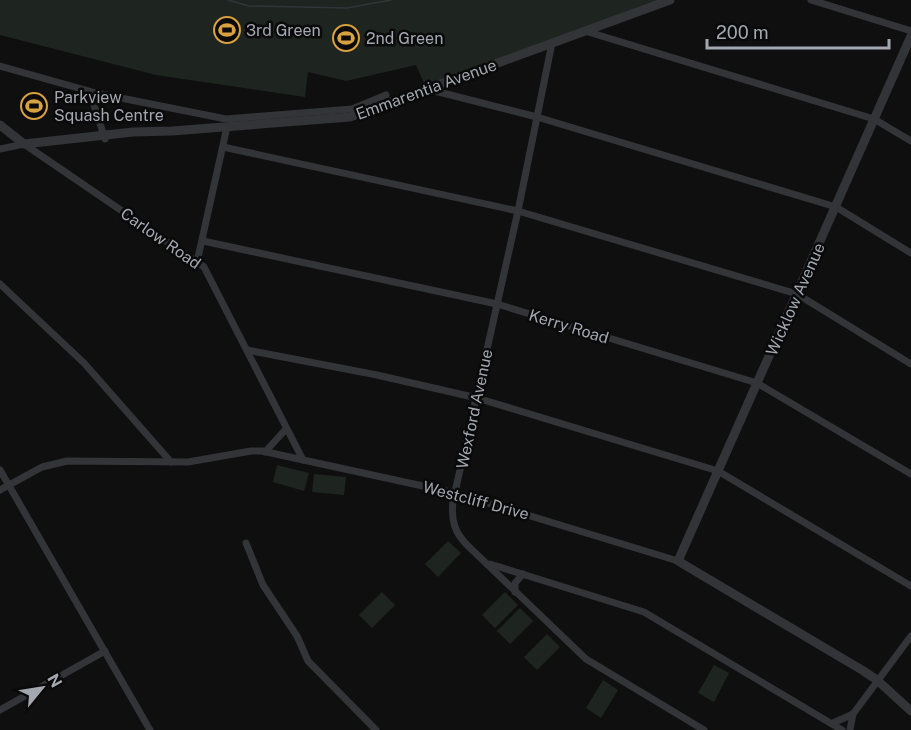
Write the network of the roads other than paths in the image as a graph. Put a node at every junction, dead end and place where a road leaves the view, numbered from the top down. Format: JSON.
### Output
{"nodes":[{"id":1,"x":670,"y":0,"type":"edge"},
{"id":2,"x":811,"y":0,"type":"edge"},
{"id":3,"x":584,"y":31,"type":"junction"},
{"id":4,"x":911,"y":31,"type":"edge"},
{"id":5,"x":911,"y":36,"type":"edge"},
{"id":6,"x":552,"y":43,"type":"junction"},
{"id":7,"x":0,"y":66,"type":"edge"},
{"id":8,"x":427,"y":89,"type":"junction"},
{"id":9,"x":96,"y":93,"type":"junction"},
{"id":10,"x":386,"y":95,"type":"dead end"},
{"id":11,"x":537,"y":117,"type":"junction"},
{"id":12,"x":874,"y":119,"type":"junction"},
{"id":13,"x":0,"y":125,"type":"edge"},
{"id":14,"x":227,"y":127,"type":"junction"},
{"id":15,"x":105,"y":137,"type":"junction"},
{"id":16,"x":911,"y":141,"type":"edge"},
{"id":17,"x":24,"y":144,"type":"junction"},
{"id":18,"x":223,"y":147,"type":"junction"},
{"id":19,"x":0,"y":149,"type":"edge"},
{"id":20,"x":836,"y":207,"type":"junction"},
{"id":21,"x":518,"y":212,"type":"junction"},
{"id":22,"x":202,"y":241,"type":"junction"},
{"id":23,"x":911,"y":253,"type":"edge"},
{"id":24,"x":197,"y":262,"type":"junction"},
{"id":25,"x":0,"y":284,"type":"edge"},
{"id":26,"x":797,"y":294,"type":"junction"},
{"id":27,"x":497,"y":304,"type":"junction"},
{"id":28,"x":247,"y":350,"type":"junction"},
{"id":29,"x":911,"y":364,"type":"edge"},
{"id":30,"x":757,"y":383,"type":"junction"},
{"id":31,"x":477,"y":398,"type":"junction"},
{"id":32,"x":286,"y":429,"type":"junction"},
{"id":33,"x":265,"y":452,"type":"junction"},
{"id":34,"x":303,"y":460,"type":"junction"},
{"id":35,"x":171,"y":462,"type":"junction"},
{"id":36,"x":0,"y":470,"type":"edge"},
{"id":37,"x":718,"y":471,"type":"junction"},
{"id":38,"x":911,"y":474,"type":"edge"},
{"id":39,"x":9,"y":485,"type":"junction"},
{"id":40,"x":0,"y":490,"type":"edge"},
{"id":41,"x":455,"y":493,"type":"junction"},
{"id":42,"x":246,"y":543,"type":"dead end"},
{"id":43,"x":678,"y":561,"type":"junction"},
{"id":44,"x":488,"y":564,"type":"junction"},
{"id":45,"x":524,"y":574,"type":"junction"},
{"id":46,"x":911,"y":586,"type":"edge"},
{"id":47,"x":515,"y":592,"type":"junction"},
{"id":48,"x":911,"y":636,"type":"edge"},
{"id":49,"x":105,"y":651,"type":"junction"},
{"id":50,"x":877,"y":680,"type":"junction"},
{"id":51,"x":0,"y":710,"type":"edge"},
{"id":52,"x":911,"y":711,"type":"edge"},
{"id":53,"x":853,"y":714,"type":"junction"},
{"id":54,"x":833,"y":723,"type":"junction"},
{"id":55,"x":150,"y":730,"type":"edge"},
{"id":56,"x":376,"y":730,"type":"edge"},
{"id":57,"x":704,"y":730,"type":"edge"},
{"id":58,"x":842,"y":730,"type":"edge"},
{"id":59,"x":850,"y":730,"type":"edge"}],
"edges":[{"from":1,"to":3,"type":"street","name":"Emmarentia Avenue"},
{"from":2,"to":4,"type":"street"},
{"from":3,"to":6,"type":"street","name":"Emmarentia Avenue"},
{"from":3,"to":12,"type":"street"},
{"from":5,"to":12,"type":"street","name":"Wicklow Avenue"},
{"from":6,"to":8,"type":"street","name":"Emmarentia Avenue"},
{"from":6,"to":11,"type":"street","name":"Wexford Avenue"},
{"from":7,"to":9,"type":"street"},
{"from":8,"to":11,"type":"street"},
{"from":8,"to":14,"type":"street","name":"Emmarentia Avenue"},
{"from":9,"to":10,"type":"street"},
{"from":9,"to":15,"type":"street"},
{"from":11,"to":20,"type":"street"},
{"from":11,"to":21,"type":"street","name":"Wexford Avenue"},
{"from":12,"to":16,"type":"street"},
{"from":12,"to":20,"type":"street","name":"Wicklow Avenue"},
{"from":13,"to":17,"type":"street","name":"Carlow Road"},
{"from":14,"to":15,"type":"street","name":"Emmarentia Avenue"},
{"from":14,"to":18,"type":"street"},
{"from":15,"to":17,"type":"street","name":"Emmarentia Avenue"},
{"from":17,"to":19,"type":"street"},
{"from":17,"to":24,"type":"street","name":"Carlow Road"},
{"from":18,"to":21,"type":"street"},
{"from":18,"to":22,"type":"street"},
{"from":20,"to":23,"type":"street"},
{"from":20,"to":26,"type":"street","name":"Wicklow Avenue"},
{"from":21,"to":26,"type":"street"},
{"from":21,"to":27,"type":"street","name":"Wexford Avenue"},
{"from":22,"to":24,"type":"street"},
{"from":22,"to":27,"type":"street","name":"Kerry Road"},
{"from":24,"to":28,"type":"street","name":"Carlow Road"},
{"from":25,"to":35,"type":"street"},
{"from":26,"to":29,"type":"street"},
{"from":26,"to":30,"type":"street","name":"Wicklow Avenue"},
{"from":27,"to":30,"type":"street","name":"Kerry Road"},
{"from":27,"to":31,"type":"street","name":"Wexford Avenue"},
{"from":28,"to":31,"type":"street"},
{"from":28,"to":32,"type":"street","name":"Carlow Road"},
{"from":30,"to":37,"type":"street","name":"Wicklow Avenue"},
{"from":30,"to":38,"type":"street","name":"Kerry Road"},
{"from":31,"to":37,"type":"street"},
{"from":31,"to":41,"type":"street","name":"Wexford Avenue"},
{"from":32,"to":33,"type":"street"},
{"from":32,"to":34,"type":"street","name":"Carlow Road"},
{"from":33,"to":34,"type":"street","name":"Westcliff Drive"},
{"from":33,"to":35,"type":"street","name":"Westcliff Drive"},
{"from":34,"to":41,"type":"street","name":"Westcliff Drive"},
{"from":35,"to":39,"type":"street","name":"Westcliff Drive"},
{"from":36,"to":39,"type":"street"},
{"from":37,"to":43,"type":"street","name":"Wicklow Avenue"},
{"from":37,"to":46,"type":"street"},
{"from":39,"to":40,"type":"street","name":"Westcliff Drive"},
{"from":39,"to":49,"type":"street"},
{"from":41,"to":43,"type":"street","name":"Westcliff Drive"},
{"from":41,"to":44,"type":"street","name":"Wexford Avenue"},
{"from":42,"to":56,"type":"street"},
{"from":43,"to":50,"type":"street","name":"Westcliff Drive"},
{"from":44,"to":45,"type":"street"},
{"from":44,"to":47,"type":"street","name":"Wexford Avenue"},
{"from":45,"to":47,"type":"street"},
{"from":45,"to":54,"type":"street"},
{"from":47,"to":57,"type":"street","name":"Wexford Avenue"},
{"from":48,"to":50,"type":"street"},
{"from":49,"to":51,"type":"street"},
{"from":49,"to":55,"type":"street"},
{"from":50,"to":52,"type":"street","name":"Westcliff Drive"},
{"from":50,"to":53,"type":"street"},
{"from":53,"to":54,"type":"street"},
{"from":53,"to":59,"type":"street"},
{"from":54,"to":58,"type":"street"}]}
